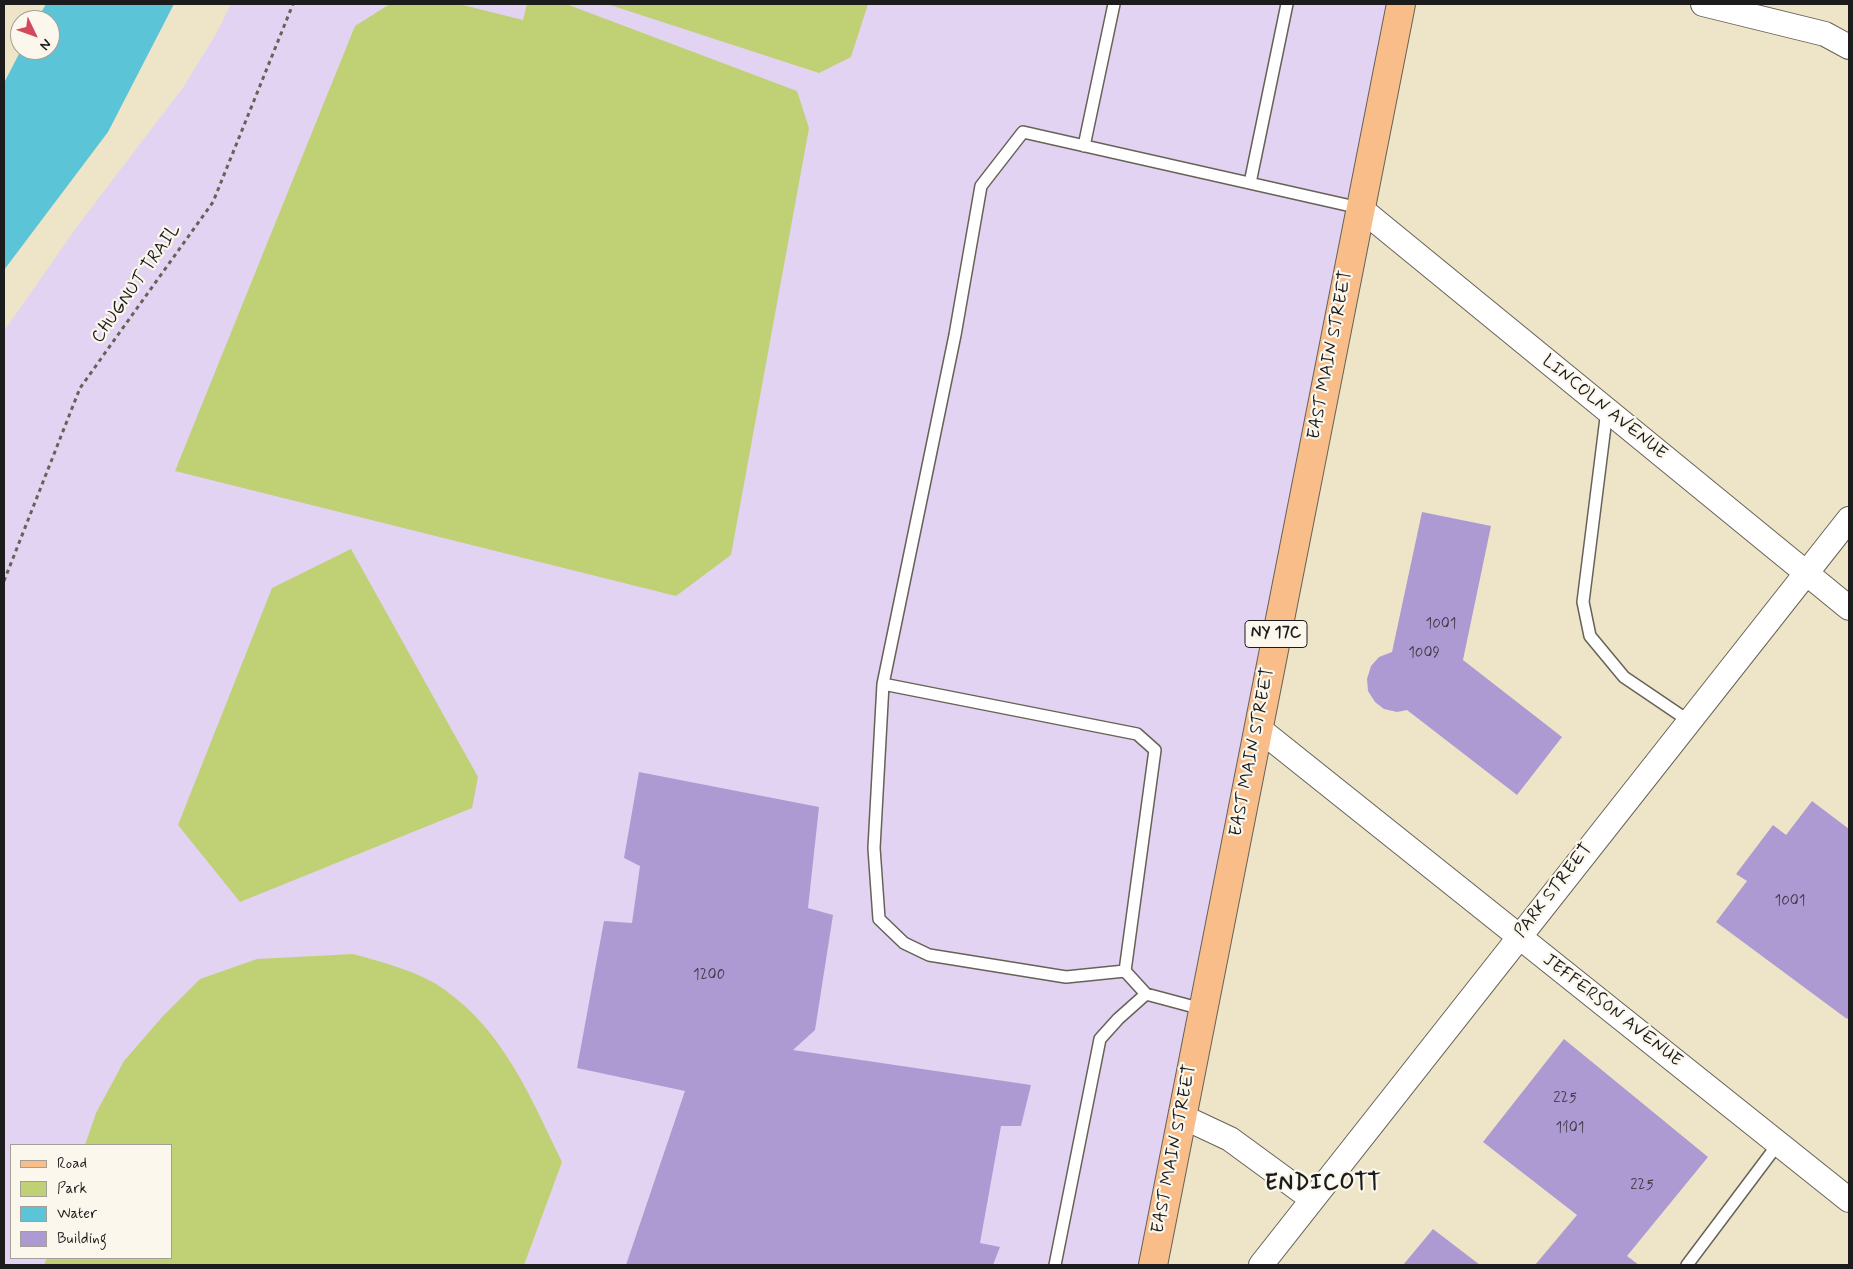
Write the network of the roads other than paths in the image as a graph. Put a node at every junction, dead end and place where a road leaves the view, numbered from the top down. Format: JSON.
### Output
{"nodes":[{"id":1,"x":1114,"y":4,"type":"edge"},
{"id":2,"x":1287,"y":4,"type":"edge"},
{"id":3,"x":1401,"y":4,"type":"edge"},
{"id":4,"x":1703,"y":4,"type":"edge"},
{"id":5,"x":1849,"y":46,"type":"edge"},
{"id":6,"x":1084,"y":146,"type":"junction"},
{"id":7,"x":1250,"y":183,"type":"junction"},
{"id":8,"x":1360,"y":208,"type":"junction"},
{"id":9,"x":1607,"y":410,"type":"junction"},
{"id":10,"x":1849,"y":519,"type":"edge"},
{"id":11,"x":1806,"y":573,"type":"junction"},
{"id":12,"x":1849,"y":608,"type":"edge"},
{"id":13,"x":883,"y":684,"type":"junction"},
{"id":14,"x":1689,"y":721,"type":"junction"},
{"id":15,"x":1258,"y":728,"type":"junction"},
{"id":16,"x":1518,"y":937,"type":"junction"},
{"id":17,"x":1125,"y":971,"type":"junction"},
{"id":18,"x":1146,"y":994,"type":"junction"},
{"id":19,"x":1202,"y":1009,"type":"junction"},
{"id":20,"x":1181,"y":1116,"type":"junction"},
{"id":21,"x":1778,"y":1144,"type":"junction"},
{"id":22,"x":1312,"y":1199,"type":"junction"},
{"id":23,"x":1849,"y":1200,"type":"edge"},
{"id":24,"x":1055,"y":1265,"type":"edge"},
{"id":25,"x":1153,"y":1265,"type":"edge"},
{"id":26,"x":1261,"y":1265,"type":"edge"},
{"id":27,"x":1687,"y":1265,"type":"edge"}],
"edges":[{"from":1,"to":6,"type":"lane"},
{"from":2,"to":7,"type":"lane"},
{"from":3,"to":8,"type":"main road","name":"EAST MAIN STREET","number":"NY 17C"},
{"from":4,"to":5,"type":"street"},
{"from":6,"to":7,"type":"lane"},
{"from":6,"to":13,"type":"lane"},
{"from":7,"to":8,"type":"lane"},
{"from":8,"to":9,"type":"street","name":"LINCOLN AVENUE"},
{"from":8,"to":15,"type":"main road","name":"EAST MAIN STREET","number":"NY 17C"},
{"from":9,"to":11,"type":"street","name":"LINCOLN AVENUE"},
{"from":9,"to":14,"type":"lane"},
{"from":10,"to":11,"type":"street","name":"PARK STREET"},
{"from":11,"to":12,"type":"street","name":"LINCOLN AVENUE"},
{"from":11,"to":14,"type":"street","name":"PARK STREET"},
{"from":13,"to":17,"type":"lane"},
{"from":13,"to":17,"type":"lane"},
{"from":14,"to":16,"type":"street","name":"PARK STREET"},
{"from":15,"to":16,"type":"street","name":"JEFFERSON AVENUE"},
{"from":15,"to":19,"type":"main road","name":"EAST MAIN STREET","number":"NY 17C"},
{"from":16,"to":21,"type":"street","name":"JEFFERSON AVENUE"},
{"from":16,"to":22,"type":"street","name":"PARK STREET"},
{"from":17,"to":18,"type":"lane"},
{"from":18,"to":19,"type":"lane"},
{"from":18,"to":24,"type":"lane"},
{"from":19,"to":20,"type":"main road","name":"EAST MAIN STREET","number":"NY 17C"},
{"from":20,"to":22,"type":"street"},
{"from":20,"to":25,"type":"main road","name":"EAST MAIN STREET","number":"NY 17C"},
{"from":21,"to":23,"type":"street","name":"JEFFERSON AVENUE"},
{"from":21,"to":27,"type":"lane"},
{"from":22,"to":26,"type":"street","name":"PARK STREET"}]}
